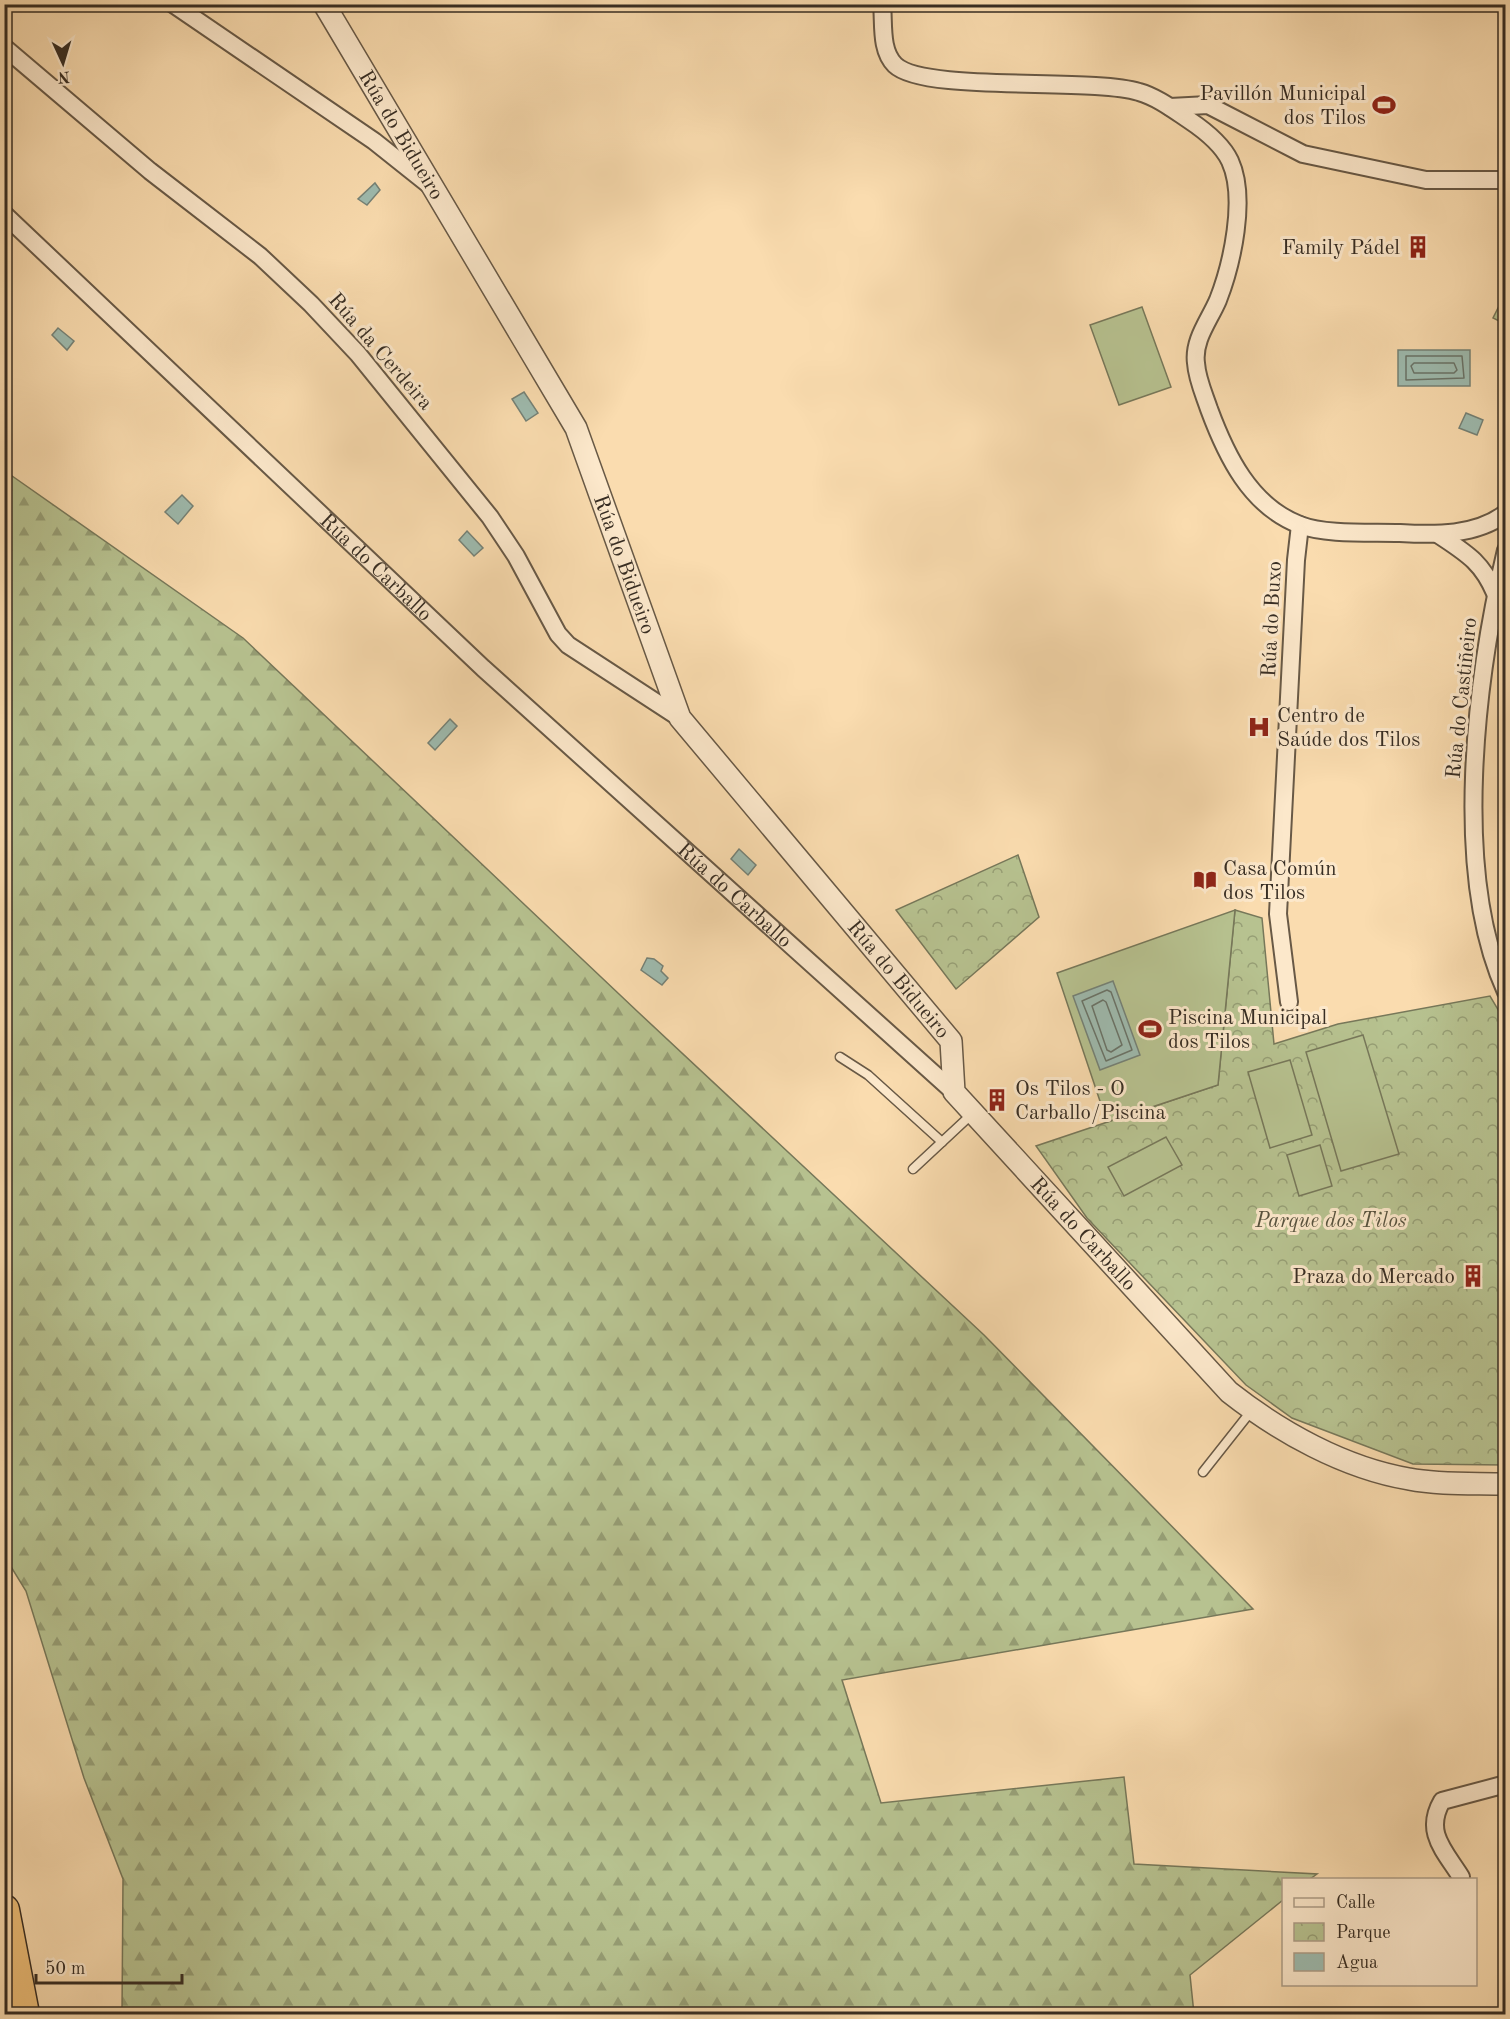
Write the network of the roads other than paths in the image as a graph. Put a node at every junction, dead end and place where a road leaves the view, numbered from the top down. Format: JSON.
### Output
{"nodes":[{"id":1,"x":173,"y":4,"type":"edge"},
{"id":2,"x":324,"y":4,"type":"edge"},
{"id":3,"x":882,"y":4,"type":"edge"},
{"id":4,"x":4,"y":47,"type":"edge"},
{"id":5,"x":1170,"y":107,"type":"junction"},
{"id":6,"x":1506,"y":180,"type":"edge"},
{"id":7,"x":430,"y":185,"type":"junction"},
{"id":8,"x":4,"y":213,"type":"edge"},
{"id":9,"x":1506,"y":513,"type":"edge"},
{"id":10,"x":1300,"y":525,"type":"junction"},
{"id":11,"x":1439,"y":535,"type":"junction"},
{"id":12,"x":1506,"y":550,"type":"edge"},
{"id":13,"x":1495,"y":593,"type":"junction"},
{"id":14,"x":680,"y":718,"type":"junction"},
{"id":15,"x":1502,"y":974,"type":"edge"},
{"id":16,"x":1506,"y":992,"type":"edge"},
{"id":17,"x":1289,"y":1002,"type":"dead end"},
{"id":18,"x":840,"y":1056,"type":"dead end"},
{"id":19,"x":954,"y":1092,"type":"junction"},
{"id":20,"x":973,"y":1113,"type":"junction"},
{"id":21,"x":942,"y":1142,"type":"junction"},
{"id":22,"x":914,"y":1169,"type":"dead end"},
{"id":23,"x":1252,"y":1410,"type":"junction"},
{"id":24,"x":1203,"y":1472,"type":"dead end"},
{"id":25,"x":1506,"y":1484,"type":"edge"},
{"id":26,"x":1506,"y":1784,"type":"edge"},
{"id":27,"x":1461,"y":1877,"type":"dead end"},
{"id":28,"x":4,"y":1911,"type":"edge"},
{"id":29,"x":24,"y":2014,"type":"edge"}],
"edges":[{"from":1,"to":7,"type":"street"},
{"from":2,"to":7,"type":"street","name":"Rúa do Bidueiro"},
{"from":3,"to":5,"type":"street"},
{"from":4,"to":14,"type":"street","name":"Rúa da Cerdeira"},
{"from":5,"to":6,"type":"street"},
{"from":5,"to":10,"type":"street"},
{"from":7,"to":14,"type":"street","name":"Rúa do Bidueiro"},
{"from":8,"to":19,"type":"street","name":"Rúa do Carballo"},
{"from":9,"to":11,"type":"street"},
{"from":10,"to":11,"type":"street"},
{"from":10,"to":17,"type":"street","name":"Rúa do Buxo"},
{"from":11,"to":13,"type":"street"},
{"from":12,"to":13,"type":"street","name":"Rúa do Castiñeiro"},
{"from":13,"to":15,"type":"street","name":"Rúa do Castiñeiro"},
{"from":14,"to":19,"type":"street","name":"Rúa do Bidueiro"},
{"from":15,"to":16,"type":"street","name":"Rúa do Castiñeiro"},
{"from":18,"to":21,"type":"lane"},
{"from":19,"to":20,"type":"street","name":"Rúa do Carballo"},
{"from":20,"to":21,"type":"lane"},
{"from":20,"to":23,"type":"street","name":"Rúa do Carballo"},
{"from":21,"to":22,"type":"lane"},
{"from":23,"to":24,"type":"lane"},
{"from":23,"to":25,"type":"street","name":"Rúa do Carballo"},
{"from":26,"to":27,"type":"street"},
{"from":28,"to":29,"type":"highway"}]}
